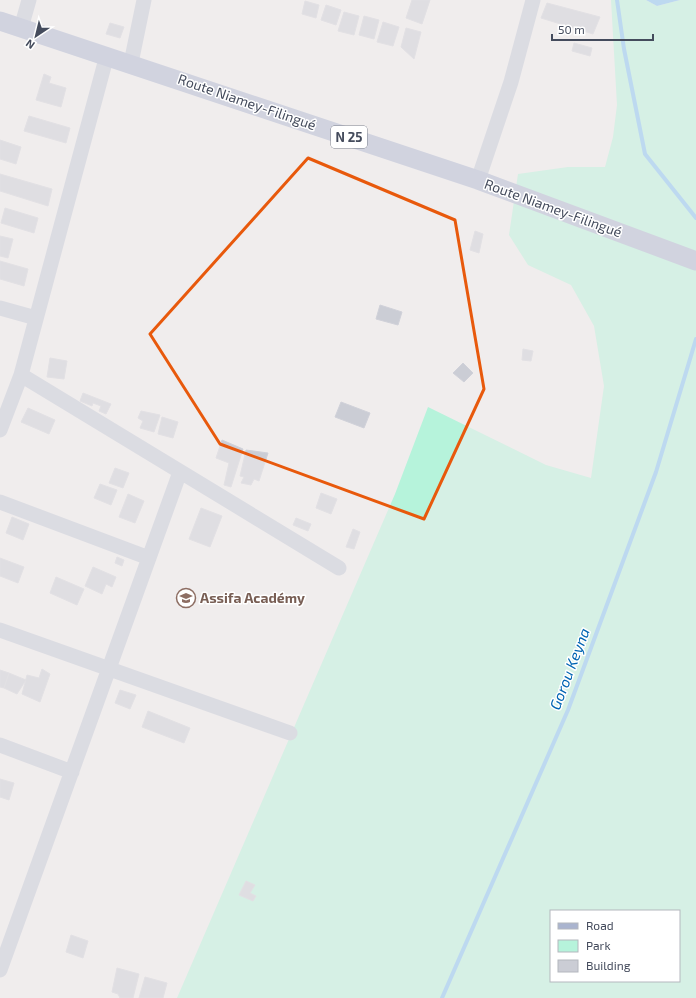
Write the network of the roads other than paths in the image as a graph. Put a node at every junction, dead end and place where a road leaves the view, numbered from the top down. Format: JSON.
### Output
{"nodes":[{"id":1,"x":29,"y":0,"type":"edge"},
{"id":2,"x":144,"y":0,"type":"edge"},
{"id":3,"x":533,"y":0,"type":"edge"},
{"id":4,"x":0,"y":21,"type":"edge"},
{"id":5,"x":21,"y":28,"type":"junction"},
{"id":6,"x":107,"y":55,"type":"junction"},
{"id":7,"x":131,"y":63,"type":"junction"},
{"id":8,"x":478,"y":180,"type":"junction"},
{"id":9,"x":696,"y":261,"type":"edge"},
{"id":10,"x":0,"y":308,"type":"edge"},
{"id":11,"x":36,"y":318,"type":"junction"},
{"id":12,"x":21,"y":375,"type":"junction"},
{"id":13,"x":0,"y":430,"type":"edge"},
{"id":14,"x":180,"y":472,"type":"junction"},
{"id":15,"x":0,"y":502,"type":"edge"},
{"id":16,"x":149,"y":558,"type":"junction"},
{"id":17,"x":338,"y":568,"type":"dead end"},
{"id":18,"x":0,"y":630,"type":"edge"},
{"id":19,"x":109,"y":668,"type":"junction"},
{"id":20,"x":290,"y":733,"type":"dead end"},
{"id":21,"x":0,"y":745,"type":"edge"},
{"id":22,"x":72,"y":772,"type":"junction"},
{"id":23,"x":0,"y":970,"type":"edge"}],
"edges":[{"from":1,"to":5,"type":"street"},
{"from":2,"to":7,"type":"street"},
{"from":3,"to":8,"type":"street"},
{"from":4,"to":5,"type":"main road","name":"Route Niamey-Filingué","number":"N 25"},
{"from":5,"to":6,"type":"main road","name":"Route Niamey-Filingué","number":"N 25"},
{"from":6,"to":7,"type":"main road","name":"Route Niamey-Filingué","number":"N 25"},
{"from":6,"to":11,"type":"street"},
{"from":7,"to":8,"type":"main road","name":"Route Niamey-Filingué","number":"N 25"},
{"from":8,"to":9,"type":"main road","name":"Route Niamey-Filingué","number":"N 25"},
{"from":10,"to":11,"type":"street"},
{"from":11,"to":12,"type":"street"},
{"from":12,"to":13,"type":"street"},
{"from":12,"to":14,"type":"street"},
{"from":14,"to":16,"type":"street"},
{"from":14,"to":17,"type":"street"},
{"from":15,"to":16,"type":"street"},
{"from":16,"to":19,"type":"street"},
{"from":18,"to":19,"type":"street"},
{"from":19,"to":20,"type":"street"},
{"from":19,"to":22,"type":"street"},
{"from":21,"to":22,"type":"street"},
{"from":22,"to":23,"type":"street"}]}
